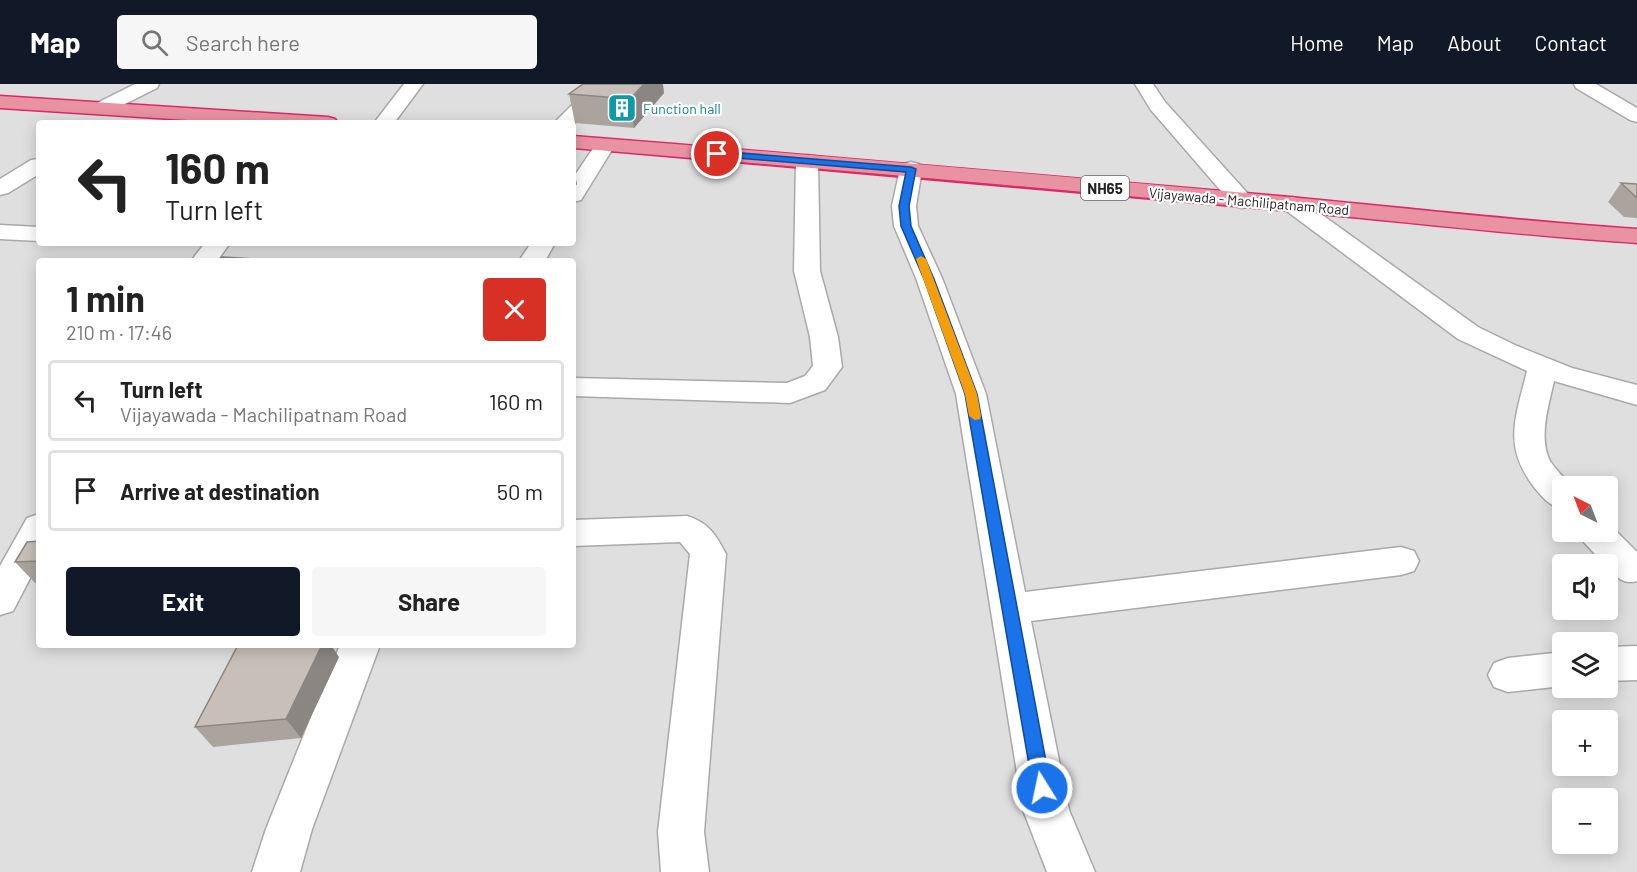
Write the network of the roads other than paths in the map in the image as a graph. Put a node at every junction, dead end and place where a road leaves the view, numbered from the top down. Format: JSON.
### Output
{"nodes":[{"id":1,"x":150,"y":84,"type":"edge"},
{"id":2,"x":414,"y":84,"type":"edge"},
{"id":3,"x":604,"y":84,"type":"edge"},
{"id":4,"x":1143,"y":84,"type":"edge"},
{"id":5,"x":1582,"y":84,"type":"edge"},
{"id":6,"x":0,"y":102,"type":"edge"},
{"id":7,"x":102,"y":108,"type":"junction"},
{"id":8,"x":1632,"y":110,"type":"edge"},
{"id":9,"x":144,"y":111,"type":"junction"},
{"id":10,"x":123,"y":120,"type":"edge"},
{"id":11,"x":282,"y":120,"type":"edge"},
{"id":12,"x":386,"y":120,"type":"edge"},
{"id":13,"x":567,"y":120,"type":"edge"},
{"id":14,"x":576,"y":142,"type":"edge"},
{"id":15,"x":605,"y":145,"type":"junction"},
{"id":16,"x":807,"y":161,"type":"junction"},
{"id":17,"x":36,"y":167,"type":"edge"},
{"id":18,"x":911,"y":169,"type":"junction"},
{"id":19,"x":0,"y":188,"type":"edge"},
{"id":20,"x":576,"y":190,"type":"edge"},
{"id":21,"x":1242,"y":201,"type":"junction"},
{"id":22,"x":1292,"y":204,"type":"junction"},
{"id":23,"x":0,"y":232,"type":"edge"},
{"id":24,"x":36,"y":234,"type":"edge"},
{"id":25,"x":1637,"y":236,"type":"edge"},
{"id":26,"x":216,"y":246,"type":"edge"},
{"id":27,"x":206,"y":258,"type":"edge"},
{"id":28,"x":1543,"y":366,"type":"junction"},
{"id":29,"x":576,"y":387,"type":"edge"},
{"id":30,"x":1637,"y":395,"type":"edge"},
{"id":31,"x":1552,"y":486,"type":"edge"},
{"id":32,"x":576,"y":532,"type":"edge"},
{"id":33,"x":36,"y":533,"type":"edge"},
{"id":34,"x":1604,"y":542,"type":"edge"},
{"id":35,"x":1401,"y":561,"type":"dead end"},
{"id":36,"x":1631,"y":570,"type":"dead end"},
{"id":37,"x":0,"y":600,"type":"edge"},
{"id":38,"x":1009,"y":609,"type":"junction"},
{"id":39,"x":359,"y":648,"type":"edge"},
{"id":40,"x":1637,"y":663,"type":"edge"},
{"id":41,"x":1618,"y":664,"type":"edge"},
{"id":42,"x":1552,"y":670,"type":"edge"},
{"id":43,"x":1508,"y":675,"type":"dead end"},
{"id":44,"x":276,"y":872,"type":"edge"},
{"id":45,"x":684,"y":872,"type":"edge"},
{"id":46,"x":1071,"y":872,"type":"edge"}],
"edges":[{"from":1,"to":7,"type":"street"},
{"from":2,"to":12,"type":"street"},
{"from":3,"to":13,"type":"street"},
{"from":4,"to":21,"type":"street"},
{"from":5,"to":8,"type":"street"},
{"from":6,"to":7,"type":"highway"},
{"from":7,"to":9,"type":"highway"},
{"from":9,"to":10,"type":"street"},
{"from":9,"to":11,"type":"highway"},
{"from":14,"to":15,"type":"highway","name":"Vijayawada - Machilipatnam Road","number":"NH65"},
{"from":15,"to":16,"type":"highway","name":"Vijayawada - Machilipatnam Road","number":"NH65"},
{"from":15,"to":20,"type":"street"},
{"from":16,"to":18,"type":"highway","name":"Vijayawada - Machilipatnam Road","number":"NH65"},
{"from":16,"to":29,"type":"street"},
{"from":17,"to":19,"type":"street"},
{"from":18,"to":21,"type":"highway","name":"Vijayawada - Machilipatnam Road","number":"NH65"},
{"from":18,"to":38,"type":"street"},
{"from":21,"to":22,"type":"highway","name":"Vijayawada - Machilipatnam Road","number":"NH65"},
{"from":22,"to":25,"type":"highway","name":"Vijayawada - Machilipatnam Road","number":"NH65"},
{"from":22,"to":28,"type":"street"},
{"from":23,"to":24,"type":"street"},
{"from":26,"to":27,"type":"street"},
{"from":28,"to":30,"type":"street"},
{"from":28,"to":31,"type":"street"},
{"from":32,"to":45,"type":"street"},
{"from":33,"to":37,"type":"street"},
{"from":34,"to":36,"type":"street"},
{"from":35,"to":38,"type":"street"},
{"from":38,"to":46,"type":"street"},
{"from":39,"to":44,"type":"street"},
{"from":40,"to":41,"type":"street"},
{"from":42,"to":43,"type":"street"}]}
